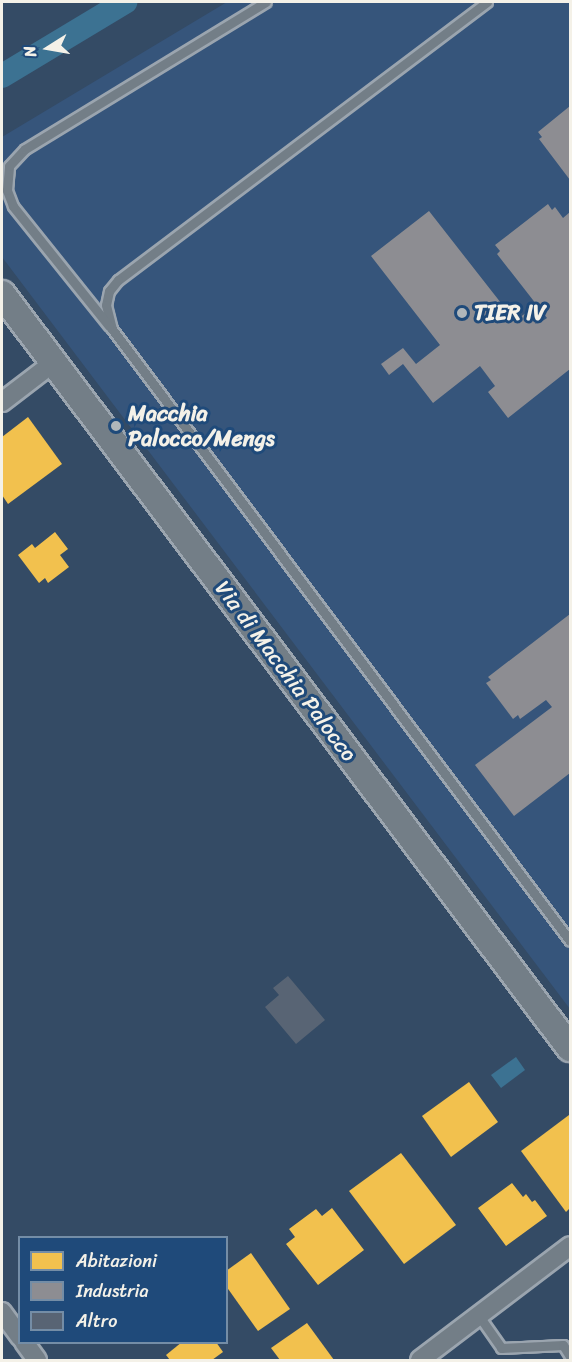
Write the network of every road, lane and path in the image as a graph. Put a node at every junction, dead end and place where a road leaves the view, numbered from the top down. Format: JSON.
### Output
{"nodes":[{"id":1,"x":266,"y":2,"type":"edge"},
{"id":2,"x":487,"y":2,"type":"edge"},
{"id":3,"x":2,"y":294,"type":"edge"},
{"id":4,"x":112,"y":329,"type":"junction"},
{"id":5,"x":53,"y":363,"type":"junction"},
{"id":6,"x":2,"y":402,"type":"edge"},
{"id":7,"x":570,"y":940,"type":"edge"},
{"id":8,"x":570,"y":1048,"type":"edge"},
{"id":9,"x":570,"y":1246,"type":"edge"},
{"id":10,"x":2,"y":1312,"type":"edge"},
{"id":11,"x":479,"y":1316,"type":"junction"},
{"id":12,"x":18,"y":1334,"type":"edge"},
{"id":13,"x":25,"y":1344,"type":"edge"},
{"id":14,"x":570,"y":1356,"type":"edge"},
{"id":15,"x":37,"y":1360,"type":"edge"},
{"id":16,"x":420,"y":1360,"type":"edge"}],
"edges":[{"from":1,"to":4,"type":"lane"},
{"from":2,"to":4,"type":"lane"},
{"from":3,"to":5,"type":"street","name":"Via di Macchia Palocco"},
{"from":4,"to":7,"type":"lane"},
{"from":5,"to":6,"type":"street"},
{"from":5,"to":8,"type":"street","name":"Via di Macchia Palocco"},
{"from":9,"to":11,"type":"street"},
{"from":10,"to":12,"type":"street"},
{"from":11,"to":14,"type":"lane"},
{"from":11,"to":16,"type":"street"},
{"from":13,"to":15,"type":"street"}]}
